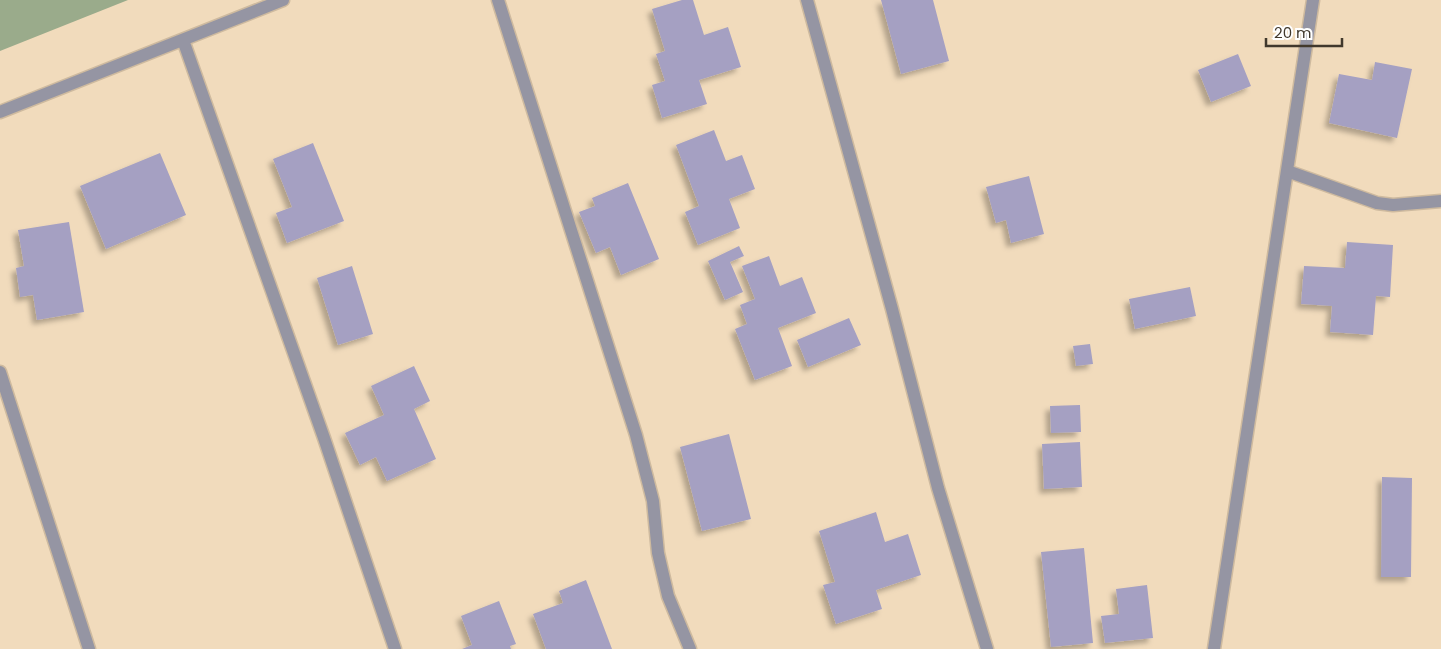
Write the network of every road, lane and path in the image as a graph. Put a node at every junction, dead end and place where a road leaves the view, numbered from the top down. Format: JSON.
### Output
{"nodes":[{"id":1,"x":283,"y":0,"type":"edge"},
{"id":2,"x":498,"y":0,"type":"edge"},
{"id":3,"x":806,"y":0,"type":"edge"},
{"id":4,"x":1314,"y":0,"type":"edge"},
{"id":5,"x":183,"y":40,"type":"junction"},
{"id":6,"x":0,"y":112,"type":"edge"},
{"id":7,"x":1287,"y":171,"type":"junction"},
{"id":8,"x":1441,"y":201,"type":"edge"},
{"id":9,"x":0,"y":372,"type":"edge"},
{"id":10,"x":89,"y":649,"type":"edge"},
{"id":11,"x":395,"y":649,"type":"edge"},
{"id":12,"x":690,"y":649,"type":"edge"},
{"id":13,"x":987,"y":649,"type":"edge"},
{"id":14,"x":1214,"y":649,"type":"edge"}],
"edges":[{"from":1,"to":5,"type":"street"},
{"from":2,"to":12,"type":"street"},
{"from":3,"to":13,"type":"street"},
{"from":4,"to":7,"type":"street"},
{"from":5,"to":6,"type":"street"},
{"from":5,"to":11,"type":"street"},
{"from":7,"to":8,"type":"street"},
{"from":7,"to":14,"type":"street"},
{"from":9,"to":10,"type":"street"}]}
